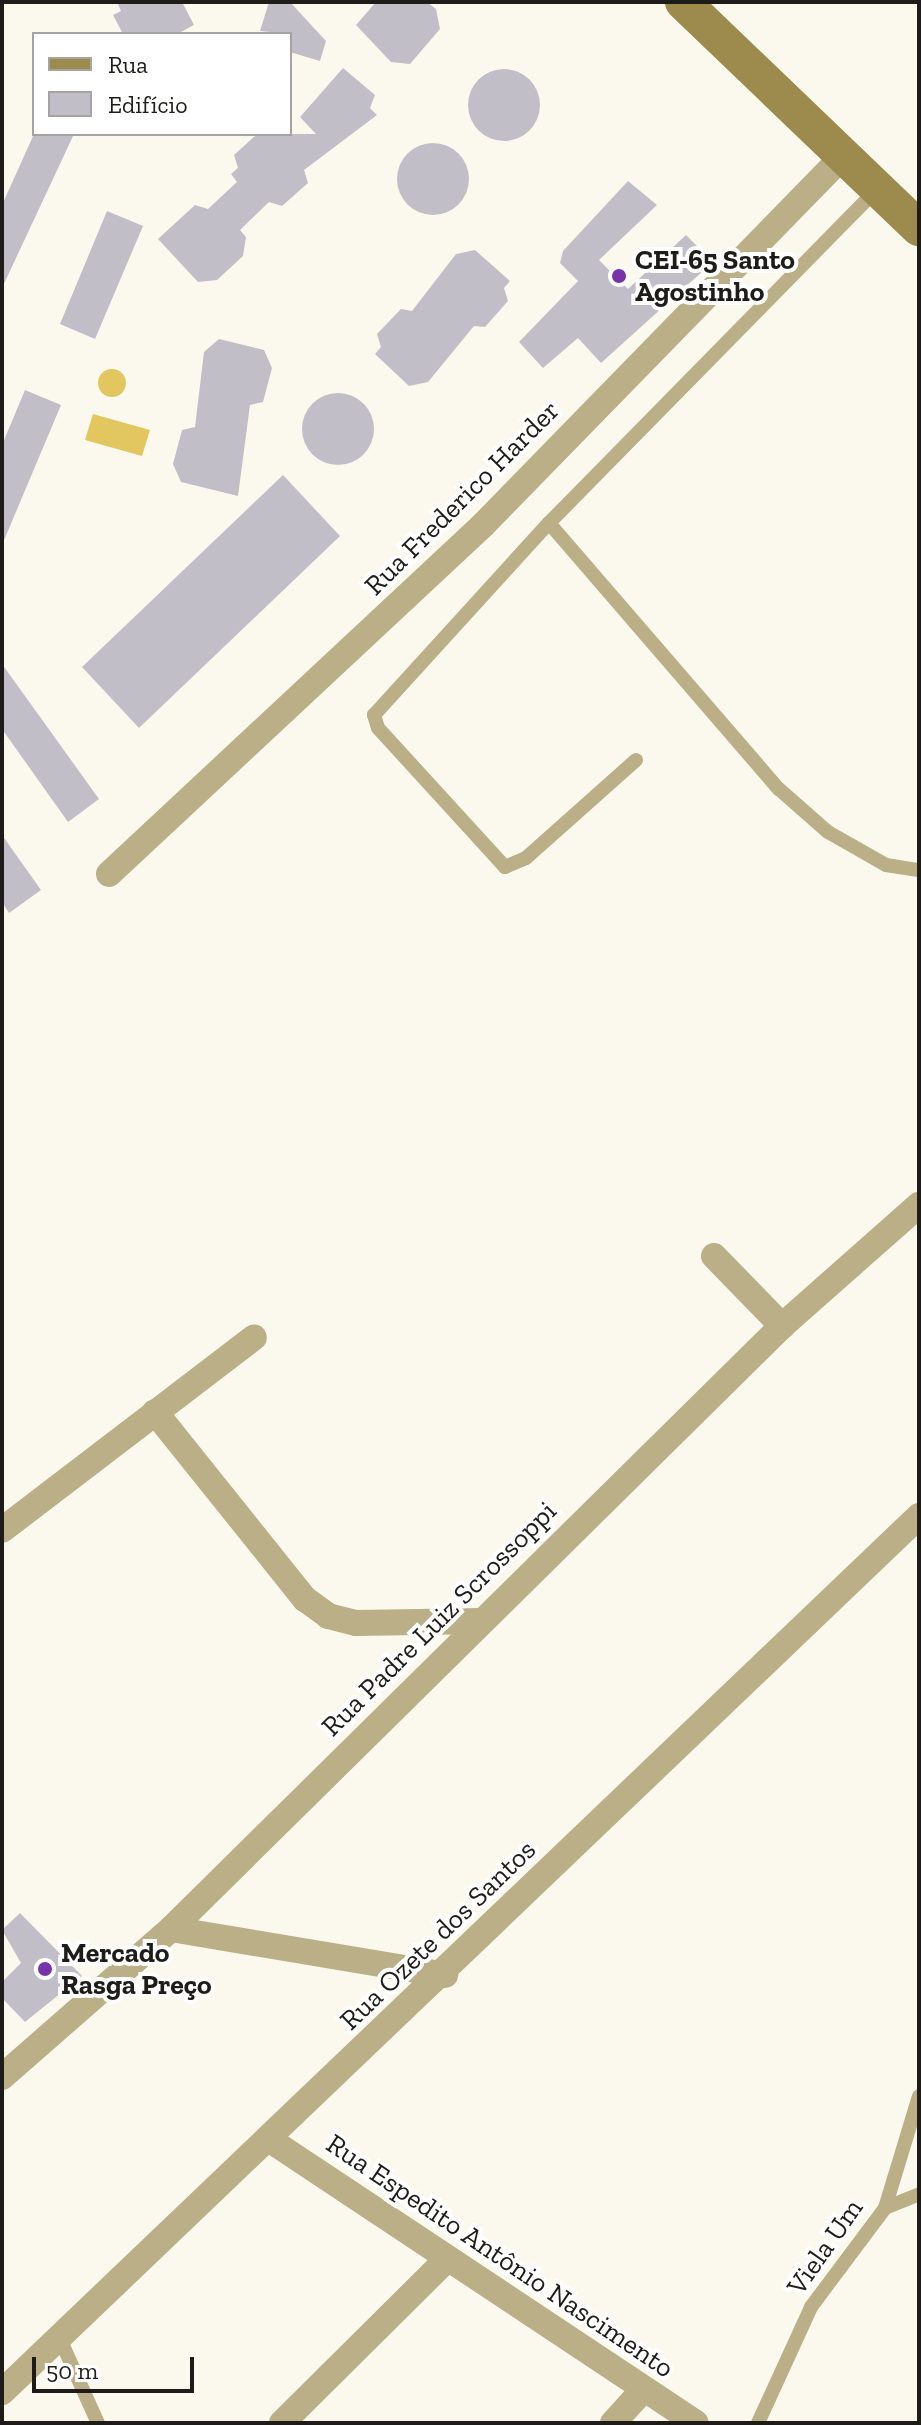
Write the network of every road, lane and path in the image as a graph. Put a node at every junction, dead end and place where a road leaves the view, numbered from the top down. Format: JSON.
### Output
{"nodes":[{"id":1,"x":683,"y":2,"type":"edge"},
{"id":2,"x":846,"y":153,"type":"junction"},
{"id":3,"x":878,"y":187,"type":"junction"},
{"id":4,"x":919,"y":228,"type":"edge"},
{"id":5,"x":549,"y":523,"type":"junction"},
{"id":6,"x":636,"y":760,"type":"dead end"},
{"id":7,"x":919,"y":870,"type":"edge"},
{"id":8,"x":109,"y":874,"type":"dead end"},
{"id":9,"x":919,"y":1205,"type":"edge"},
{"id":10,"x":714,"y":1256,"type":"dead end"},
{"id":11,"x":782,"y":1326,"type":"junction"},
{"id":12,"x":254,"y":1337,"type":"dead end"},
{"id":13,"x":155,"y":1412,"type":"junction"},
{"id":14,"x":918,"y":1520,"type":"edge"},
{"id":15,"x":2,"y":1530,"type":"edge"},
{"id":16,"x":481,"y":1621,"type":"junction"},
{"id":17,"x":171,"y":1929,"type":"junction"},
{"id":18,"x":445,"y":1975,"type":"junction"},
{"id":19,"x":8,"y":2065,"type":"edge"},
{"id":20,"x":919,"y":2096,"type":"edge"},
{"id":21,"x":270,"y":2140,"type":"junction"},
{"id":22,"x":919,"y":2194,"type":"edge"},
{"id":23,"x":885,"y":2208,"type":"junction"},
{"id":24,"x":446,"y":2260,"type":"junction"},
{"id":25,"x":60,"y":2339,"type":"junction"},
{"id":26,"x":642,"y":2391,"type":"junction"},
{"id":27,"x":2,"y":2392,"type":"edge"},
{"id":28,"x":98,"y":2423,"type":"edge"},
{"id":29,"x":282,"y":2423,"type":"edge"},
{"id":30,"x":613,"y":2423,"type":"edge"},
{"id":31,"x":696,"y":2423,"type":"edge"},
{"id":32,"x":758,"y":2423,"type":"edge"}],
"edges":[{"from":1,"to":2,"type":"main road"},
{"from":2,"to":3,"type":"main road"},
{"from":2,"to":8,"type":"street","name":"Rua Frederico Harder"},
{"from":3,"to":4,"type":"main road"},
{"from":3,"to":5,"type":"lane"},
{"from":5,"to":6,"type":"lane"},
{"from":5,"to":7,"type":"lane"},
{"from":9,"to":11,"type":"street","name":"Rua Padre Luiz Scrossoppi"},
{"from":10,"to":11,"type":"street"},
{"from":11,"to":16,"type":"street","name":"Rua Padre Luiz Scrossoppi"},
{"from":12,"to":13,"type":"street"},
{"from":13,"to":15,"type":"street"},
{"from":13,"to":16,"type":"street"},
{"from":14,"to":18,"type":"street","name":"Rua Ozete dos Santos"},
{"from":16,"to":17,"type":"street","name":"Rua Padre Luiz Scrossoppi"},
{"from":17,"to":18,"type":"street"},
{"from":17,"to":19,"type":"street","name":"Rua Padre Luiz Scrossoppi"},
{"from":18,"to":21,"type":"street","name":"Rua Ozete dos Santos"},
{"from":20,"to":23,"type":"lane","name":"Viela Um"},
{"from":21,"to":24,"type":"street","name":"Rua Espedito Antônio Nascimento"},
{"from":21,"to":25,"type":"street","name":"Rua Ozete dos Santos"},
{"from":22,"to":23,"type":"lane"},
{"from":23,"to":32,"type":"lane","name":"Viela Um"},
{"from":24,"to":26,"type":"street","name":"Rua Espedito Antônio Nascimento"},
{"from":24,"to":29,"type":"street"},
{"from":25,"to":27,"type":"street","name":"Rua Ozete dos Santos"},
{"from":25,"to":28,"type":"lane"},
{"from":26,"to":30,"type":"street"},
{"from":26,"to":31,"type":"street","name":"Rua Espedito Antônio Nascimento"}]}
